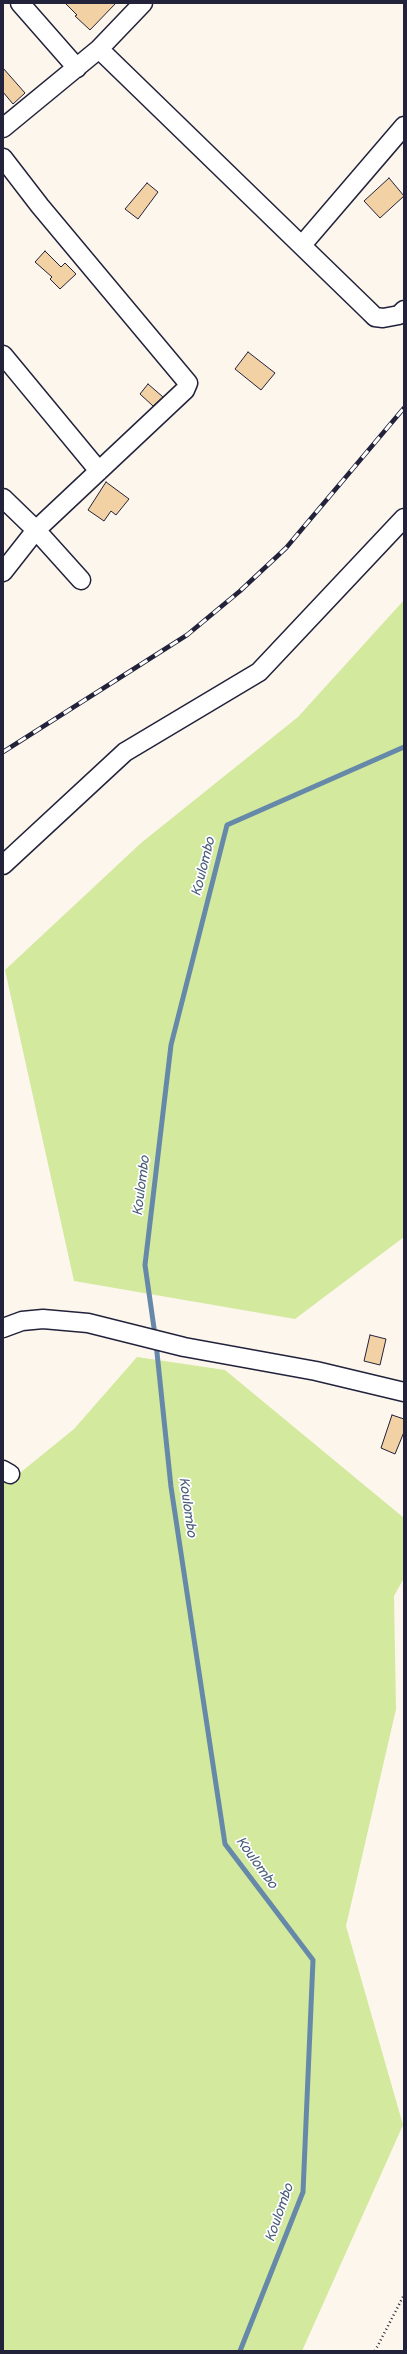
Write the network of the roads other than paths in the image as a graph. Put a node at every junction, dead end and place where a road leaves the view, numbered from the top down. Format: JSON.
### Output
{"nodes":[{"id":1,"x":20,"y":3,"type":"edge"},
{"id":2,"x":142,"y":3,"type":"edge"},
{"id":3,"x":99,"y":49,"type":"junction"},
{"id":4,"x":77,"y":68,"type":"junction"},
{"id":5,"x":404,"y":126,"type":"edge"},
{"id":6,"x":3,"y":128,"type":"edge"},
{"id":7,"x":3,"y":158,"type":"edge"},
{"id":8,"x":302,"y":245,"type":"junction"},
{"id":9,"x":404,"y":310,"type":"edge"},
{"id":10,"x":3,"y":355,"type":"edge"},
{"id":11,"x":99,"y":471,"type":"junction"},
{"id":12,"x":3,"y":498,"type":"edge"},
{"id":13,"x":404,"y":518,"type":"edge"},
{"id":14,"x":36,"y":530,"type":"junction"},
{"id":15,"x":3,"y":572,"type":"edge"},
{"id":16,"x":81,"y":580,"type":"dead end"},
{"id":17,"x":3,"y":865,"type":"edge"},
{"id":18,"x":3,"y":1328,"type":"edge"},
{"id":19,"x":404,"y":1392,"type":"edge"}],
"edges":[{"from":1,"to":4,"type":"street"},
{"from":2,"to":3,"type":"street"},
{"from":3,"to":4,"type":"street"},
{"from":3,"to":8,"type":"street"},
{"from":4,"to":6,"type":"street"},
{"from":5,"to":8,"type":"street"},
{"from":7,"to":11,"type":"street"},
{"from":8,"to":9,"type":"street"},
{"from":10,"to":11,"type":"street"},
{"from":11,"to":14,"type":"street"},
{"from":12,"to":14,"type":"street"},
{"from":13,"to":17,"type":"street"},
{"from":14,"to":15,"type":"street"},
{"from":14,"to":16,"type":"street"},
{"from":18,"to":19,"type":"street"}]}
